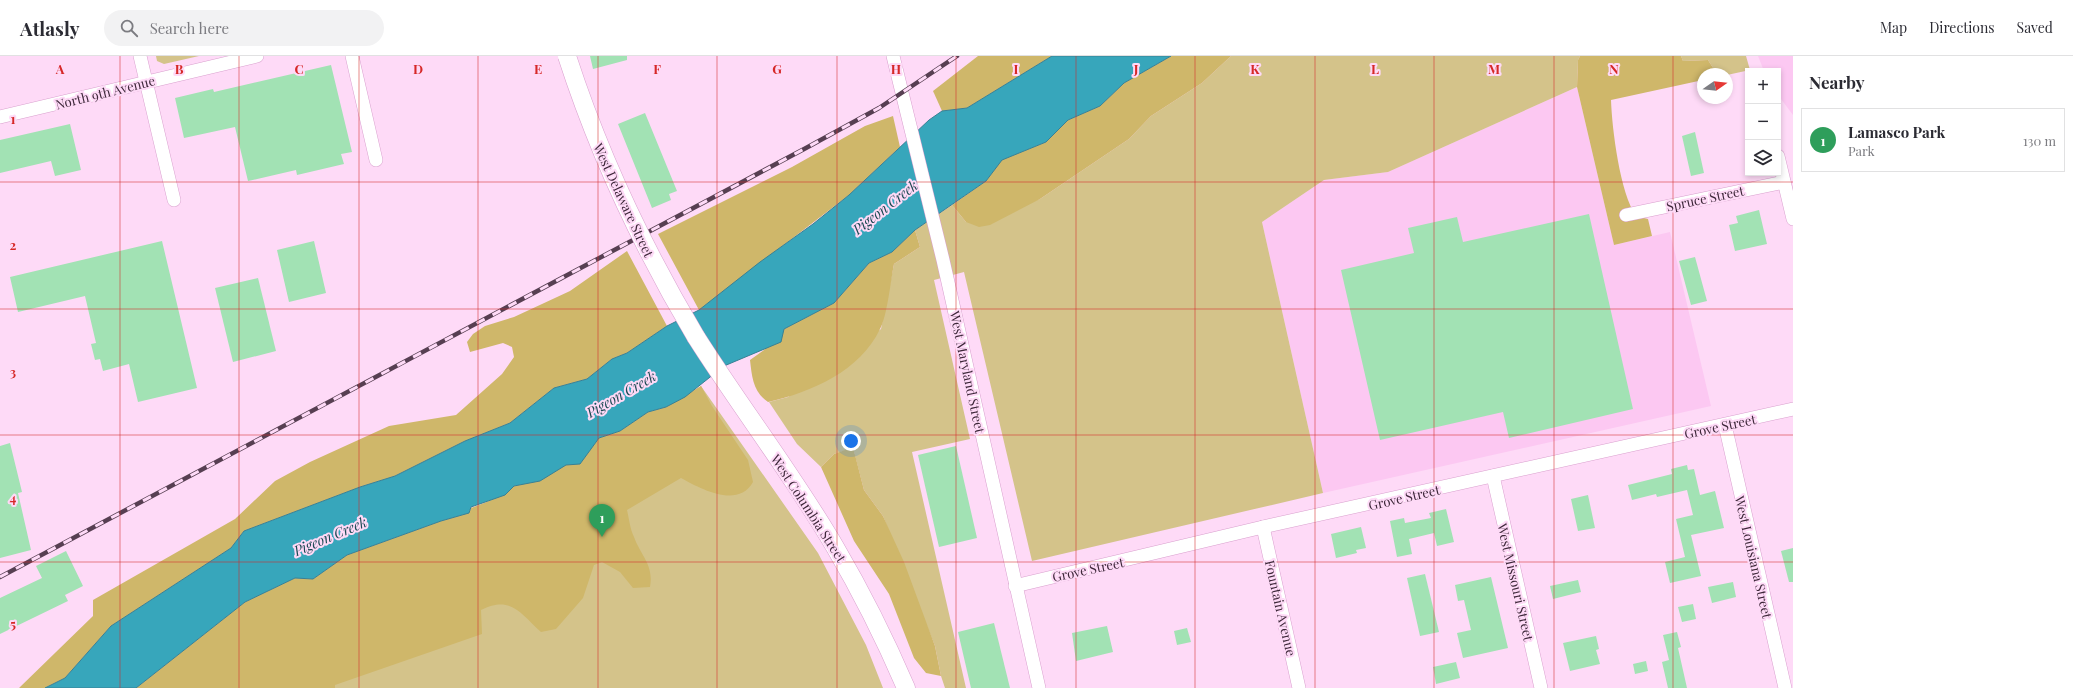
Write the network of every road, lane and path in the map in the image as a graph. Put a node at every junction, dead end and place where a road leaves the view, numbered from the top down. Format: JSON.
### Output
{"nodes":[{"id":1,"x":140,"y":56,"type":"edge"},
{"id":2,"x":257,"y":56,"type":"edge"},
{"id":3,"x":352,"y":56,"type":"edge"},
{"id":4,"x":567,"y":56,"type":"edge"},
{"id":5,"x":893,"y":56,"type":"edge"},
{"id":6,"x":146,"y":82,"type":"junction"},
{"id":7,"x":0,"y":117,"type":"edge"},
{"id":8,"x":376,"y":160,"type":"dead end"},
{"id":9,"x":1781,"y":169,"type":"edge"},
{"id":10,"x":1784,"y":182,"type":"junction"},
{"id":11,"x":174,"y":200,"type":"dead end"},
{"id":12,"x":1626,"y":215,"type":"dead end"},
{"id":13,"x":1793,"y":219,"type":"edge"},
{"id":14,"x":696,"y":337,"type":"joint"},
{"id":15,"x":1793,"y":409,"type":"edge"},
{"id":16,"x":1725,"y":425,"type":"junction"},
{"id":17,"x":1493,"y":476,"type":"junction"},
{"id":18,"x":1262,"y":527,"type":"junction"},
{"id":19,"x":1015,"y":586,"type":"junction"},
{"id":20,"x":1785,"y":687,"type":"edge"},
{"id":21,"x":906,"y":688,"type":"edge"},
{"id":22,"x":1039,"y":688,"type":"edge"},
{"id":23,"x":1299,"y":688,"type":"edge"},
{"id":24,"x":1541,"y":688,"type":"edge"}],
"edges":[{"from":1,"to":6,"type":"street"},
{"from":2,"to":6,"type":"street","name":"North 9th Avenue"},
{"from":3,"to":8,"type":"street"},
{"from":4,"to":14,"type":"main road","name":"West Delaware Street","bridge":true},
{"from":5,"to":19,"type":"street","name":"West Maryland Street"},
{"from":6,"to":7,"type":"street","name":"North 9th Avenue"},
{"from":6,"to":11,"type":"street"},
{"from":9,"to":10,"type":"street"},
{"from":10,"to":12,"type":"street","name":"Spruce Street"},
{"from":10,"to":13,"type":"street"},
{"from":14,"to":21,"type":"main road","name":"West Columbia Street"},
{"from":15,"to":16,"type":"street","name":"Grove Street"},
{"from":16,"to":17,"type":"street","name":"Grove Street"},
{"from":16,"to":20,"type":"street","name":"West Louisiana Street"},
{"from":17,"to":18,"type":"street","name":"Grove Street"},
{"from":17,"to":24,"type":"street","name":"West Missouri Street"},
{"from":18,"to":19,"type":"street","name":"Grove Street"},
{"from":18,"to":23,"type":"street","name":"Fountain Avenue"},
{"from":19,"to":22,"type":"street","name":"West Maryland Street"}]}
